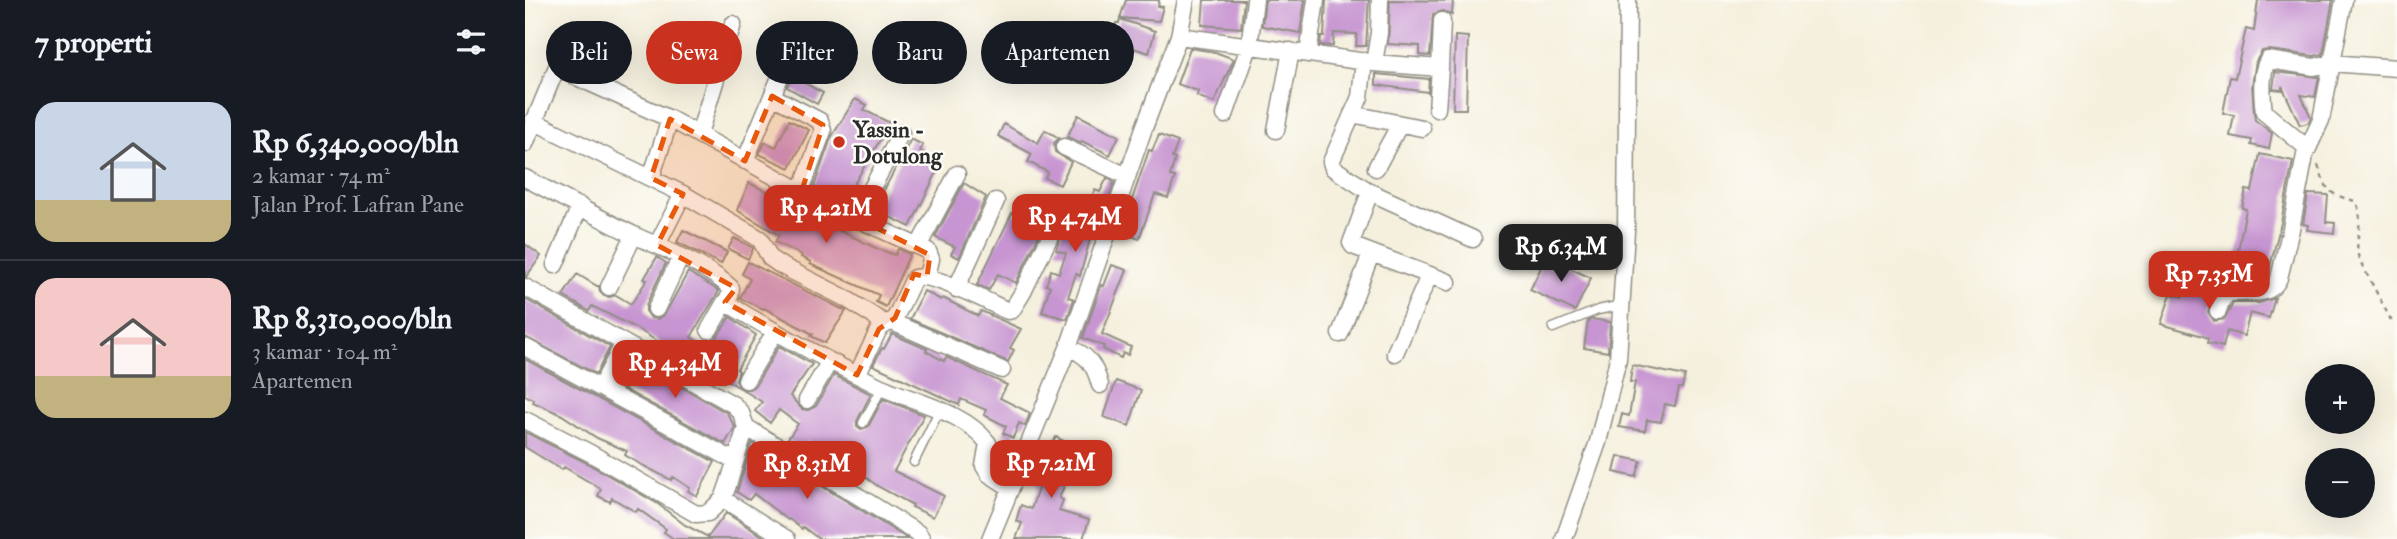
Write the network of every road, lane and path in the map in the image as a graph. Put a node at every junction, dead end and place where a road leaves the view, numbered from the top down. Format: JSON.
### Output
{"nodes":[{"id":1,"x":1186,"y":0,"type":"edge"},
{"id":2,"x":1255,"y":0,"type":"edge"},
{"id":3,"x":1316,"y":0,"type":"edge"},
{"id":4,"x":1380,"y":0,"type":"edge"},
{"id":5,"x":1628,"y":0,"type":"edge"},
{"id":6,"x":2344,"y":0,"type":"edge"},
{"id":7,"x":1442,"y":21,"type":"dead end"},
{"id":8,"x":1179,"y":36,"type":"junction"},
{"id":9,"x":1249,"y":47,"type":"junction"},
{"id":10,"x":1291,"y":51,"type":"junction"},
{"id":11,"x":1308,"y":54,"type":"junction"},
{"id":12,"x":1369,"y":62,"type":"junction"},
{"id":13,"x":2331,"y":63,"type":"junction"},
{"id":14,"x":1440,"y":68,"type":"junction"},
{"id":15,"x":2397,"y":68,"type":"edge"},
{"id":16,"x":714,"y":84,"type":"edge"},
{"id":17,"x":777,"y":84,"type":"edge"},
{"id":18,"x":772,"y":96,"type":"junction"},
{"id":19,"x":1437,"y":109,"type":"dead end"},
{"id":20,"x":1352,"y":114,"type":"junction"},
{"id":21,"x":1225,"y":115,"type":"dead end"},
{"id":22,"x":670,"y":119,"type":"junction"},
{"id":23,"x":533,"y":121,"type":"junction"},
{"id":24,"x":1400,"y":124,"type":"junction"},
{"id":25,"x":1422,"y":128,"type":"dead end"},
{"id":26,"x":1276,"y":130,"type":"dead end"},
{"id":27,"x":901,"y":133,"type":"dead end"},
{"id":28,"x":699,"y":134,"type":"junction"},
{"id":29,"x":525,"y":144,"type":"edge"},
{"id":30,"x":1063,"y":147,"type":"dead end"},
{"id":31,"x":2307,"y":148,"type":"junction"},
{"id":32,"x":745,"y":161,"type":"junction"},
{"id":33,"x":1375,"y":169,"type":"dead end"},
{"id":34,"x":957,"y":174,"type":"dead end"},
{"id":35,"x":1127,"y":176,"type":"junction"},
{"id":36,"x":525,"y":178,"type":"edge"},
{"id":37,"x":651,"y":178,"type":"junction"},
{"id":38,"x":801,"y":191,"type":"junction"},
{"id":39,"x":1370,"y":192,"type":"junction"},
{"id":40,"x":683,"y":194,"type":"junction"},
{"id":41,"x":996,"y":201,"type":"dead end"},
{"id":42,"x":580,"y":206,"type":"junction"},
{"id":43,"x":856,"y":218,"type":"junction"},
{"id":44,"x":1052,"y":232,"type":"dead end"},
{"id":45,"x":634,"y":235,"type":"junction"},
{"id":46,"x":1473,"y":239,"type":"dead end"},
{"id":47,"x":657,"y":245,"type":"junction"},
{"id":48,"x":919,"y":245,"type":"junction"},
{"id":49,"x":1371,"y":254,"type":"junction"},
{"id":50,"x":681,"y":256,"type":"junction"},
{"id":51,"x":555,"y":265,"type":"dead end"},
{"id":52,"x":1429,"y":276,"type":"junction"},
{"id":53,"x":927,"y":277,"type":"junction"},
{"id":54,"x":1448,"y":282,"type":"dead end"},
{"id":55,"x":525,"y":287,"type":"edge"},
{"id":56,"x":609,"y":287,"type":"dead end"},
{"id":57,"x":956,"y":289,"type":"junction"},
{"id":58,"x":725,"y":302,"type":"junction"},
{"id":59,"x":1622,"y":305,"type":"junction"},
{"id":60,"x":656,"y":309,"type":"dead end"},
{"id":61,"x":2218,"y":311,"type":"dead end"},
{"id":62,"x":2392,"y":322,"type":"dead end"},
{"id":63,"x":889,"y":323,"type":"junction"},
{"id":64,"x":1553,"y":328,"type":"dead end"},
{"id":65,"x":709,"y":330,"type":"dead end"},
{"id":66,"x":775,"y":332,"type":"junction"},
{"id":67,"x":1340,"y":334,"type":"dead end"},
{"id":68,"x":624,"y":343,"type":"junction"},
{"id":69,"x":525,"y":347,"type":"edge"},
{"id":70,"x":1068,"y":348,"type":"junction"},
{"id":71,"x":1395,"y":353,"type":"dead end"},
{"id":72,"x":830,"y":361,"type":"junction"},
{"id":73,"x":1002,"y":370,"type":"dead end"},
{"id":74,"x":857,"y":375,"type":"junction"},
{"id":75,"x":746,"y":380,"type":"dead end"},
{"id":76,"x":1100,"y":385,"type":"dead end"},
{"id":77,"x":600,"y":388,"type":"junction"},
{"id":78,"x":882,"y":388,"type":"junction"},
{"id":79,"x":807,"y":400,"type":"dead end"},
{"id":80,"x":939,"y":411,"type":"junction"},
{"id":81,"x":525,"y":420,"type":"edge"},
{"id":82,"x":863,"y":423,"type":"dead end"},
{"id":83,"x":745,"y":426,"type":"junction"},
{"id":84,"x":735,"y":461,"type":"junction"},
{"id":85,"x":913,"y":462,"type":"dead end"},
{"id":86,"x":1011,"y":488,"type":"junction"},
{"id":87,"x":723,"y":499,"type":"junction"},
{"id":88,"x":787,"y":539,"type":"edge"},
{"id":89,"x":922,"y":539,"type":"edge"},
{"id":90,"x":990,"y":539,"type":"edge"},
{"id":91,"x":1564,"y":539,"type":"edge"}],
"edges":[{"from":1,"to":8,"type":"street"},
{"from":2,"to":9,"type":"street"},
{"from":3,"to":11,"type":"street"},
{"from":4,"to":12,"type":"street"},
{"from":5,"to":59,"type":"street"},
{"from":6,"to":13,"type":"street"},
{"from":7,"to":14,"type":"street"},
{"from":8,"to":9,"type":"street"},
{"from":8,"to":35,"type":"street"},
{"from":9,"to":10,"type":"street"},
{"from":9,"to":21,"type":"street"},
{"from":10,"to":11,"type":"street"},
{"from":10,"to":26,"type":"street"},
{"from":11,"to":12,"type":"street"},
{"from":12,"to":14,"type":"street"},
{"from":12,"to":20,"type":"street"},
{"from":13,"to":15,"type":"street"},
{"from":13,"to":31,"type":"street"},
{"from":13,"to":31,"type":"street"},
{"from":14,"to":19,"type":"street"},
{"from":16,"to":28,"type":"street"},
{"from":17,"to":18,"type":"street"},
{"from":18,"to":32,"type":"street"},
{"from":18,"to":38,"type":"street"},
{"from":20,"to":24,"type":"street"},
{"from":20,"to":39,"type":"street"},
{"from":22,"to":23,"type":"street"},
{"from":22,"to":28,"type":"street"},
{"from":22,"to":37,"type":"street"},
{"from":23,"to":29,"type":"street"},
{"from":23,"to":37,"type":"street"},
{"from":24,"to":25,"type":"street"},
{"from":24,"to":33,"type":"street"},
{"from":27,"to":43,"type":"street"},
{"from":28,"to":32,"type":"street"},
{"from":30,"to":35,"type":"street"},
{"from":31,"to":61,"type":"street"},
{"from":31,"to":62,"type":"path"},
{"from":32,"to":38,"type":"street"},
{"from":34,"to":48,"type":"street"},
{"from":35,"to":70,"type":"street"},
{"from":36,"to":42,"type":"street"},
{"from":37,"to":40,"type":"street"},
{"from":38,"to":43,"type":"street"},
{"from":39,"to":46,"type":"street"},
{"from":39,"to":49,"type":"street"},
{"from":40,"to":47,"type":"street"},
{"from":40,"to":63,"type":"street"},
{"from":41,"to":57,"type":"street"},
{"from":42,"to":45,"type":"street"},
{"from":42,"to":51,"type":"street"},
{"from":43,"to":48,"type":"street"},
{"from":44,"to":57,"type":"street"},
{"from":45,"to":47,"type":"street"},
{"from":45,"to":56,"type":"street"},
{"from":47,"to":50,"type":"street"},
{"from":48,"to":53,"type":"street"},
{"from":49,"to":52,"type":"street"},
{"from":49,"to":67,"type":"street"},
{"from":50,"to":58,"type":"street"},
{"from":50,"to":60,"type":"street"},
{"from":52,"to":54,"type":"street"},
{"from":52,"to":71,"type":"street"},
{"from":53,"to":57,"type":"street"},
{"from":53,"to":63,"type":"street"},
{"from":55,"to":68,"type":"street"},
{"from":58,"to":65,"type":"street"},
{"from":58,"to":66,"type":"street"},
{"from":59,"to":64,"type":"lane"},
{"from":59,"to":91,"type":"street"},
{"from":63,"to":73,"type":"street"},
{"from":63,"to":74,"type":"street"},
{"from":66,"to":72,"type":"street"},
{"from":66,"to":75,"type":"street"},
{"from":68,"to":77,"type":"street"},
{"from":68,"to":83,"type":"street"},
{"from":69,"to":77,"type":"street"},
{"from":70,"to":76,"type":"street"},
{"from":70,"to":86,"type":"street"},
{"from":72,"to":74,"type":"street"},
{"from":72,"to":79,"type":"street"},
{"from":74,"to":78,"type":"street"},
{"from":77,"to":84,"type":"street"},
{"from":78,"to":80,"type":"street"},
{"from":78,"to":82,"type":"lane"},
{"from":80,"to":85,"type":"lane"},
{"from":80,"to":86,"type":"street"},
{"from":81,"to":87,"type":"street"},
{"from":83,"to":84,"type":"street"},
{"from":83,"to":89,"type":"street"},
{"from":84,"to":87,"type":"street"},
{"from":86,"to":90,"type":"street"},
{"from":87,"to":88,"type":"street"}]}
